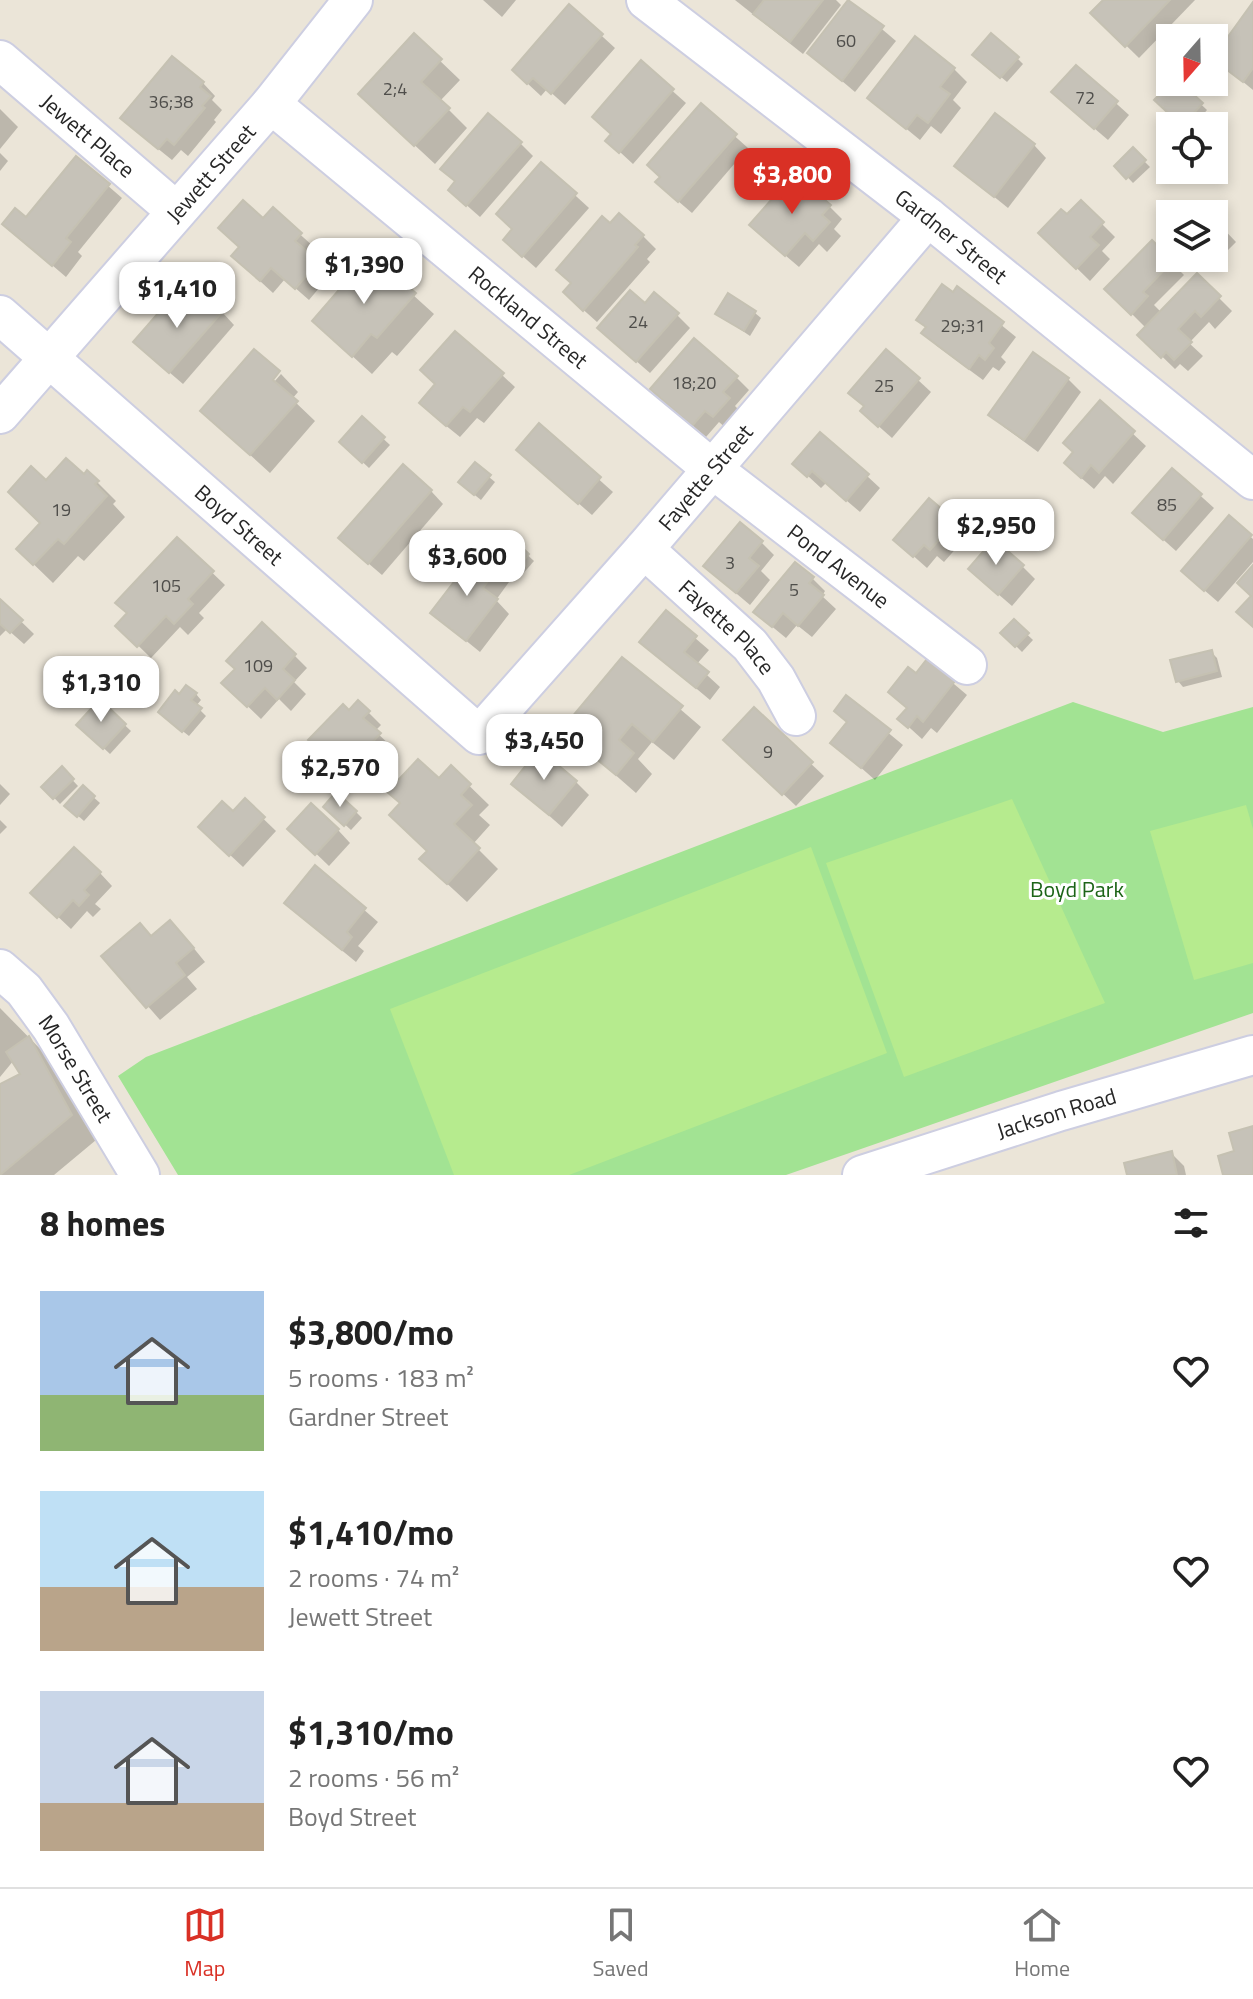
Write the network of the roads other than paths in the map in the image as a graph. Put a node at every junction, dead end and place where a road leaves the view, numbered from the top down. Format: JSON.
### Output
{"nodes":[{"id":1,"x":353,"y":0,"type":"edge"},
{"id":2,"x":646,"y":0,"type":"edge"},
{"id":3,"x":0,"y":60,"type":"edge"},
{"id":4,"x":271,"y":104,"type":"junction"},
{"id":5,"x":176,"y":211,"type":"junction"},
{"id":6,"x":928,"y":217,"type":"junction"},
{"id":7,"x":0,"y":315,"type":"edge"},
{"id":8,"x":49,"y":359,"type":"junction"},
{"id":9,"x":0,"y":414,"type":"edge"},
{"id":10,"x":711,"y":468,"type":"junction"},
{"id":11,"x":1253,"y":480,"type":"edge"},
{"id":12,"x":644,"y":549,"type":"junction"},
{"id":13,"x":967,"y":665,"type":"dead end"},
{"id":14,"x":796,"y":716,"type":"dead end"},
{"id":15,"x":479,"y":735,"type":"joint"},
{"id":16,"x":0,"y":969,"type":"edge"},
{"id":17,"x":1253,"y":1055,"type":"edge"},
{"id":18,"x":902,"y":1168,"type":"edge"},
{"id":19,"x":140,"y":1175,"type":"edge"},
{"id":20,"x":862,"y":1175,"type":"edge"}],
"edges":[{"from":1,"to":4,"type":"street","name":"Jewett Street"},
{"from":2,"to":6,"type":"street","name":"Gardner Street"},
{"from":3,"to":5,"type":"street","name":"Jewett Place"},
{"from":4,"to":5,"type":"street","name":"Jewett Street"},
{"from":4,"to":10,"type":"street","name":"Rockland Street"},
{"from":5,"to":8,"type":"street","name":"Jewett Street"},
{"from":6,"to":10,"type":"street","name":"Fayette Street"},
{"from":6,"to":11,"type":"street","name":"Gardner Street"},
{"from":7,"to":8,"type":"street","name":"Boyd Street"},
{"from":8,"to":9,"type":"street","name":"Jewett Street"},
{"from":8,"to":15,"type":"street","name":"Boyd Street"},
{"from":10,"to":12,"type":"street","name":"Fayette Street"},
{"from":10,"to":13,"type":"street","name":"Pond Avenue"},
{"from":12,"to":14,"type":"street","name":"Fayette Place"},
{"from":12,"to":15,"type":"street","name":"Fayette Street"},
{"from":16,"to":19,"type":"street","name":"Morse Street"},
{"from":17,"to":18,"type":"street","name":"Jackson Road"},
{"from":18,"to":20,"type":"street","name":"Jackson Road"}]}
